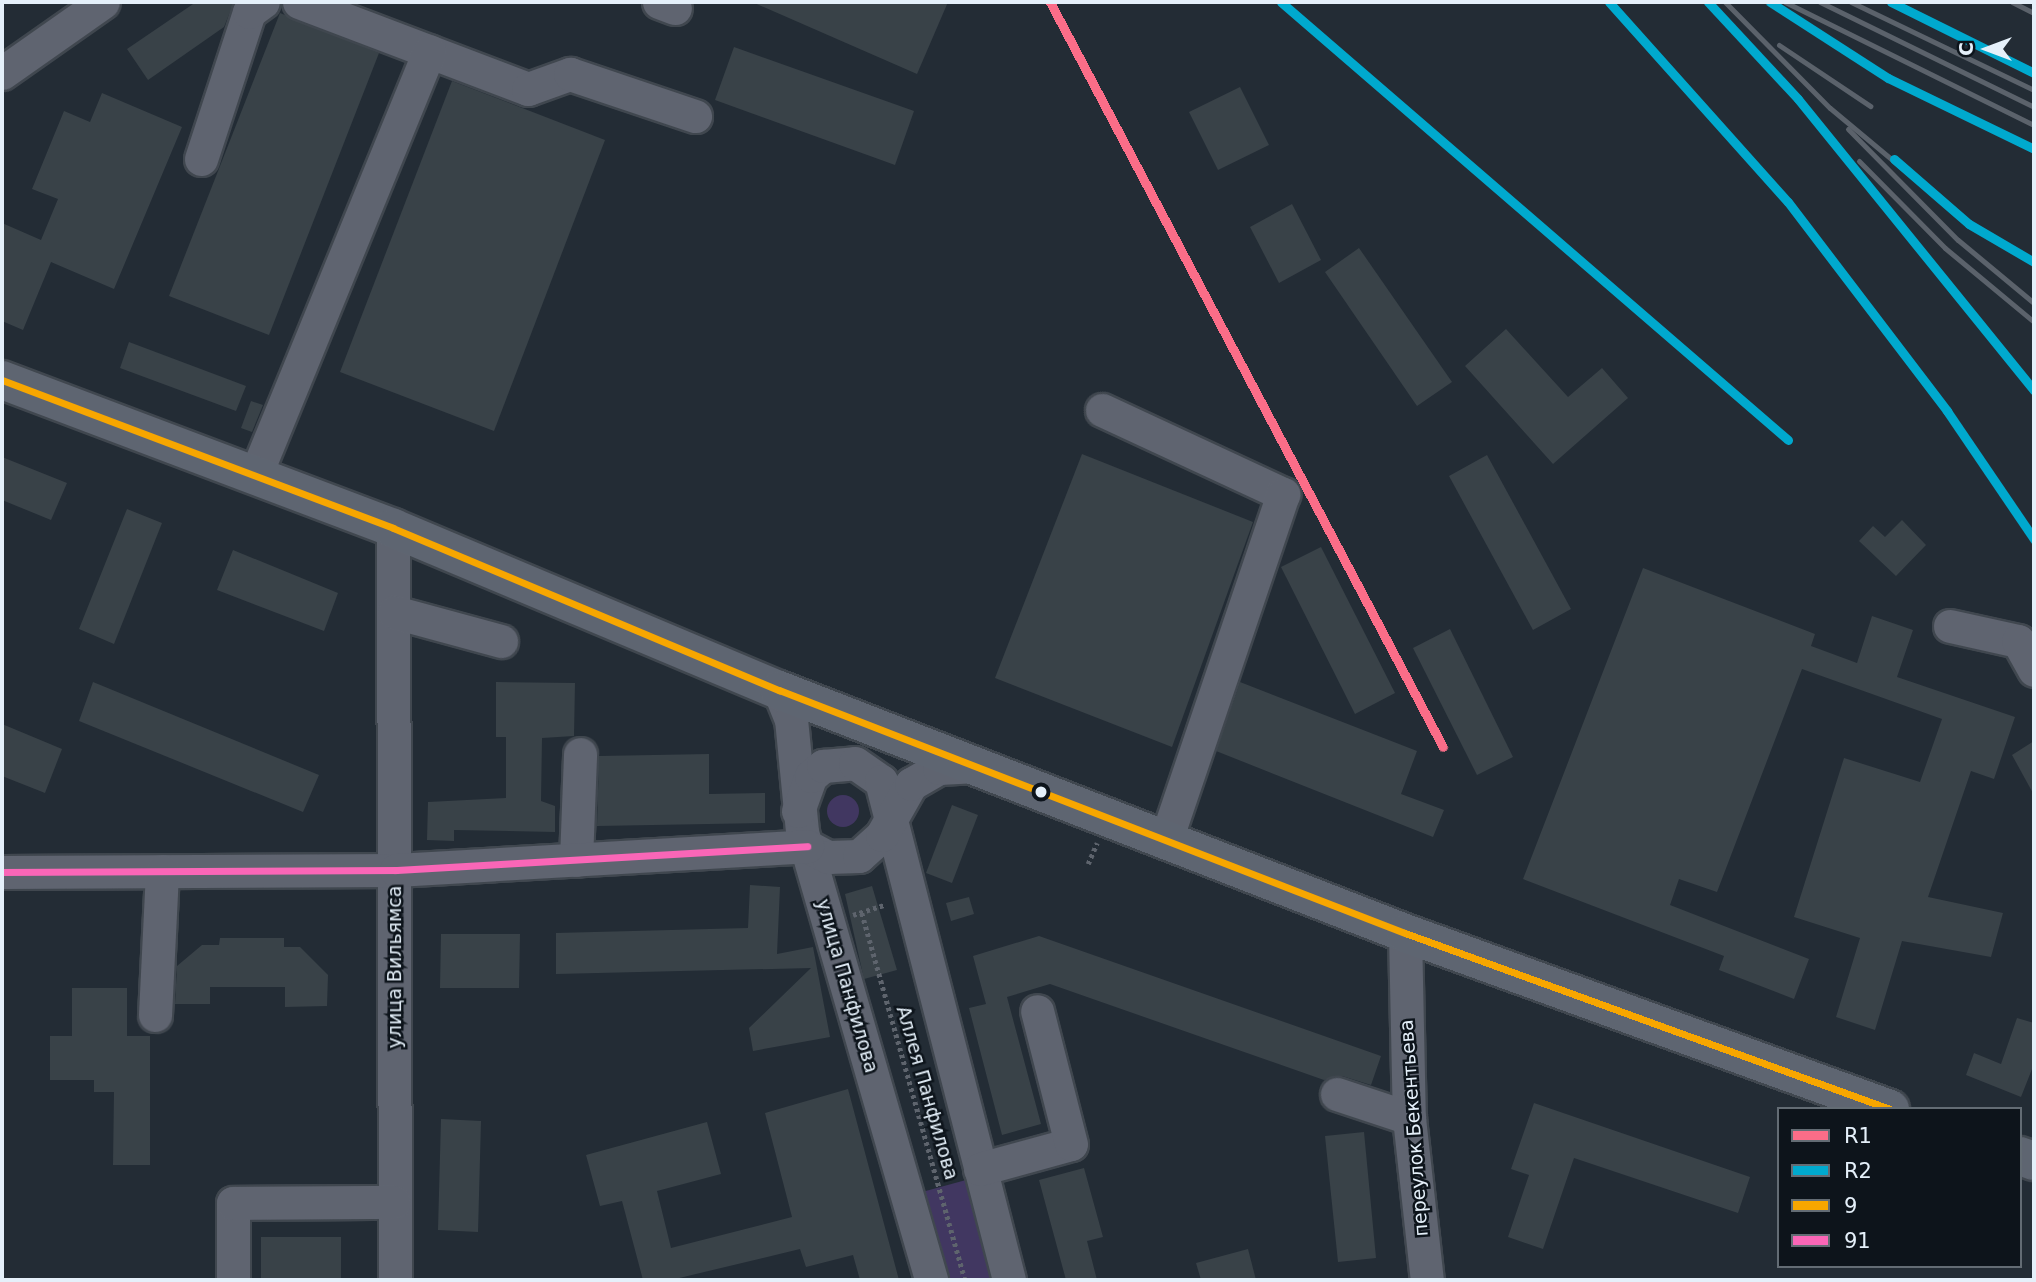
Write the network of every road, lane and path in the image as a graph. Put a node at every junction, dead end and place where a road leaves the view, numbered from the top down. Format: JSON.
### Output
{"nodes":[{"id":1,"x":103,"y":2,"type":"edge"},
{"id":2,"x":263,"y":2,"type":"edge"},
{"id":3,"x":299,"y":2,"type":"edge"},
{"id":4,"x":429,"y":51,"type":"junction"},
{"id":5,"x":2,"y":73,"type":"edge"},
{"id":6,"x":695,"y":116,"type":"dead end"},
{"id":7,"x":201,"y":159,"type":"dead end"},
{"id":8,"x":2,"y":380,"type":"edge"},
{"id":9,"x":1102,"y":410,"type":"dead end"},
{"id":10,"x":255,"y":476,"type":"junction"},
{"id":11,"x":393,"y":528,"type":"junction"},
{"id":12,"x":394,"y":611,"type":"junction"},
{"id":13,"x":1950,"y":626,"type":"dead end"},
{"id":14,"x":501,"y":641,"type":"dead end"},
{"id":15,"x":2034,"y":670,"type":"edge"},
{"id":16,"x":779,"y":690,"type":"junction"},
{"id":17,"x":868,"y":724,"type":"junction"},
{"id":18,"x":580,"y":754,"type":"dead end"},
{"id":19,"x":978,"y":766,"type":"junction"},
{"id":20,"x":888,"y":807,"type":"junction"},
{"id":21,"x":798,"y":811,"type":"junction"},
{"id":22,"x":1166,"y":839,"type":"junction"},
{"id":23,"x":807,"y":846,"type":"junction"},
{"id":24,"x":576,"y":860,"type":"junction"},
{"id":25,"x":396,"y":870,"type":"junction"},
{"id":26,"x":162,"y":871,"type":"junction"},
{"id":27,"x":2,"y":872,"type":"edge"},
{"id":28,"x":910,"y":897,"type":"junction"},
{"id":29,"x":862,"y":913,"type":"junction"},
{"id":30,"x":828,"y":923,"type":"junction"},
{"id":31,"x":1405,"y":933,"type":"junction"},
{"id":32,"x":1037,"y":1011,"type":"dead end"},
{"id":33,"x":155,"y":1015,"type":"dead end"},
{"id":34,"x":1336,"y":1094,"type":"dead end"},
{"id":35,"x":1884,"y":1107,"type":"edge"},
{"id":36,"x":1409,"y":1118,"type":"junction"},
{"id":37,"x":980,"y":1169,"type":"junction"},
{"id":38,"x":394,"y":1202,"type":"junction"},
{"id":39,"x":233,"y":1280,"type":"edge"},
{"id":40,"x":395,"y":1280,"type":"edge"},
{"id":41,"x":931,"y":1280,"type":"edge"},
{"id":42,"x":965,"y":1280,"type":"edge"},
{"id":43,"x":1009,"y":1280,"type":"edge"},
{"id":44,"x":1427,"y":1280,"type":"edge"}],
"edges":[{"from":1,"to":5,"type":"street"},
{"from":2,"to":7,"type":"street"},
{"from":3,"to":4,"type":"street"},
{"from":4,"to":6,"type":"street"},
{"from":4,"to":10,"type":"street"},
{"from":8,"to":10,"type":"main road"},
{"from":9,"to":22,"type":"street"},
{"from":10,"to":11,"type":"main road"},
{"from":11,"to":12,"type":"street","name":"улица Вильямса"},
{"from":11,"to":16,"type":"main road"},
{"from":12,"to":14,"type":"street"},
{"from":12,"to":25,"type":"street","name":"улица Вильямса"},
{"from":13,"to":15,"type":"street"},
{"from":16,"to":17,"type":"main road"},
{"from":16,"to":21,"type":"street","name":"улица Панфилова"},
{"from":17,"to":19,"type":"main road"},
{"from":17,"to":20,"type":"street"},
{"from":18,"to":24,"type":"street"},
{"from":19,"to":20,"type":"street"},
{"from":19,"to":22,"type":"main road"},
{"from":20,"to":21,"type":"street"},
{"from":20,"to":23,"type":"street"},
{"from":20,"to":28,"type":"street"},
{"from":21,"to":23,"type":"street","name":"улица Панфилова"},
{"from":22,"to":31,"type":"main road"},
{"from":23,"to":24,"type":"street"},
{"from":23,"to":30,"type":"street","name":"улица Панфилова"},
{"from":24,"to":25,"type":"street"},
{"from":25,"to":26,"type":"street"},
{"from":25,"to":38,"type":"street","name":"улица Вильямса"},
{"from":26,"to":27,"type":"street"},
{"from":26,"to":33,"type":"street"},
{"from":28,"to":29,"type":"path"},
{"from":28,"to":37,"type":"street"},
{"from":29,"to":30,"type":"path"},
{"from":29,"to":42,"type":"path","name":"Аллея Панфилова"},
{"from":30,"to":41,"type":"street","name":"улица Панфилова"},
{"from":31,"to":35,"type":"main road"},
{"from":31,"to":36,"type":"street","name":"переулок Бекентьева"},
{"from":32,"to":37,"type":"street"},
{"from":34,"to":36,"type":"street"},
{"from":36,"to":44,"type":"street","name":"переулок Бекентьева"},
{"from":37,"to":43,"type":"street"},
{"from":38,"to":39,"type":"street"},
{"from":38,"to":40,"type":"street","name":"улица Вильямса"}]}
